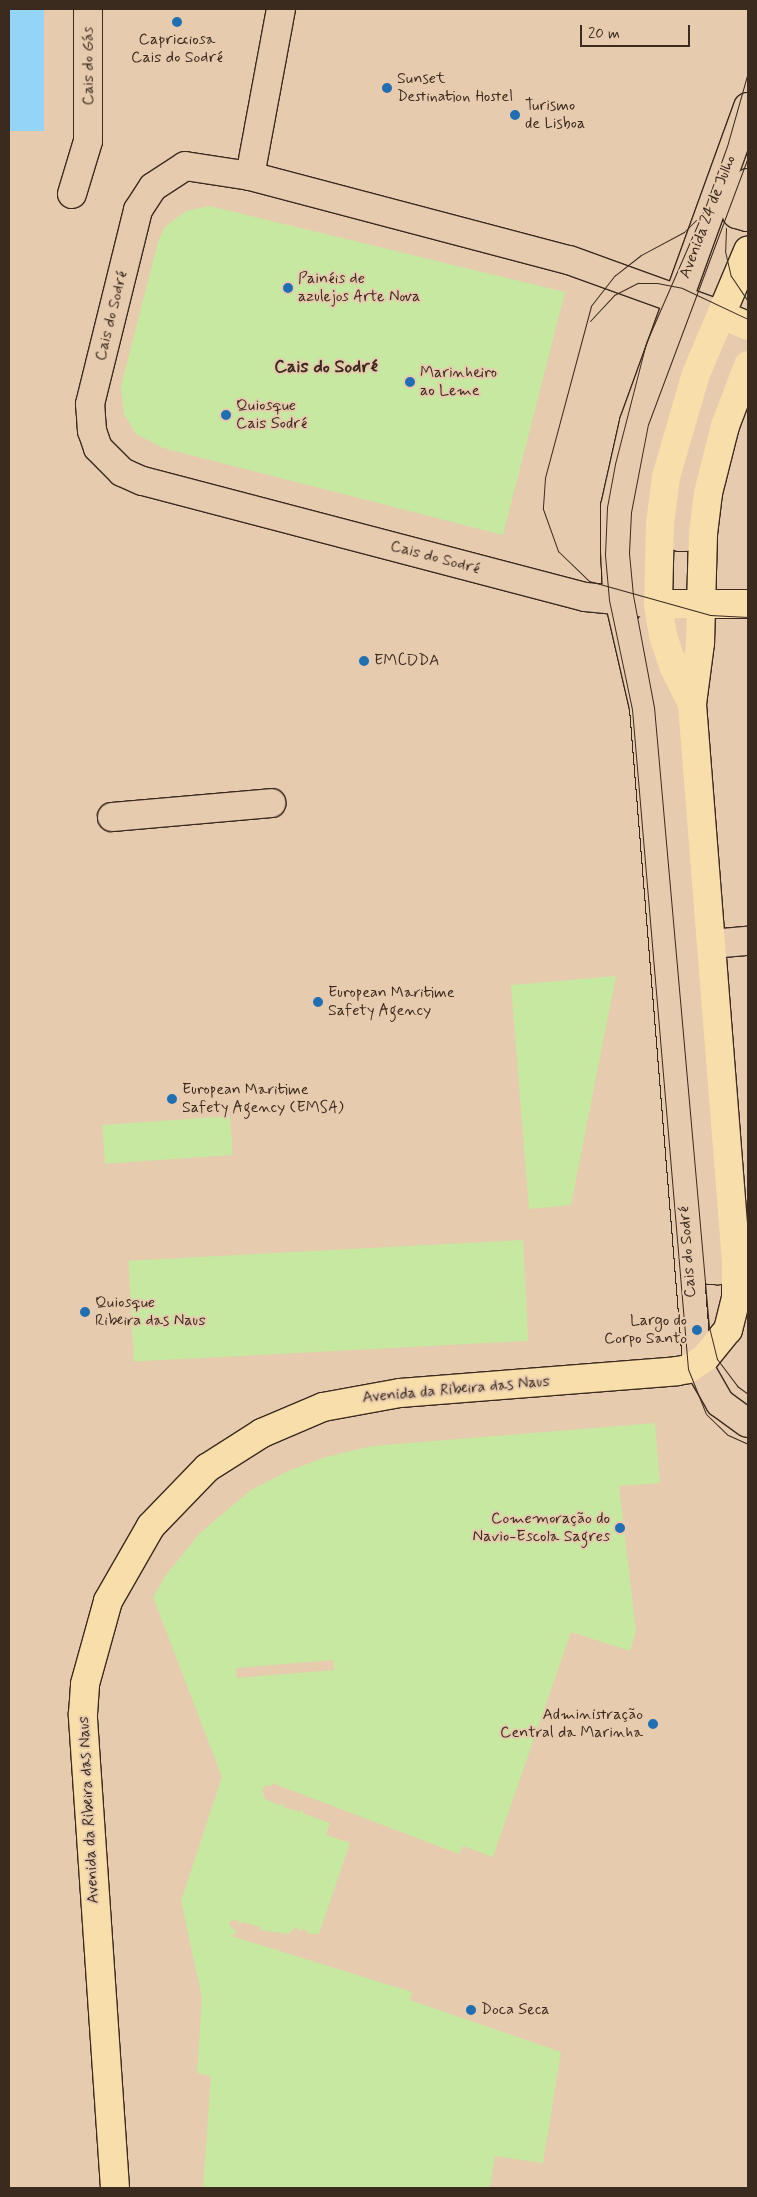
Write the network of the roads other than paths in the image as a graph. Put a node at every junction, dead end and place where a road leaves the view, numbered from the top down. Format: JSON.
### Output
{"nodes":[{"id":1,"x":88,"y":9,"type":"edge"},
{"id":2,"x":281,"y":9,"type":"edge"},
{"id":3,"x":748,"y":108,"type":"edge"},
{"id":4,"x":250,"y":176,"type":"junction"},
{"id":5,"x":748,"y":183,"type":"edge"},
{"id":6,"x":72,"y":194,"type":"dead end"},
{"id":7,"x":748,"y":214,"type":"edge"},
{"id":8,"x":748,"y":251,"type":"edge"},
{"id":9,"x":678,"y":297,"type":"junction"},
{"id":10,"x":709,"y":319,"type":"junction"},
{"id":11,"x":744,"y":346,"type":"edge"},
{"id":12,"x":620,"y":601,"type":"junction"},
{"id":13,"x":658,"y":604,"type":"junction"},
{"id":14,"x":748,"y":604,"type":"edge"},
{"id":15,"x":700,"y":606,"type":"junction"},
{"id":16,"x":692,"y":704,"type":"junction"},
{"id":17,"x":656,"y":712,"type":"junction"},
{"id":18,"x":271,"y":803,"type":"dead end"},
{"id":19,"x":112,"y":817,"type":"dead end"},
{"id":20,"x":748,"y":941,"type":"edge"},
{"id":21,"x":711,"y":944,"type":"junction"},
{"id":22,"x":697,"y":1363,"type":"junction"},
{"id":23,"x":748,"y":1423,"type":"edge"},
{"id":24,"x":115,"y":2188,"type":"edge"}],
"edges":[{"from":1,"to":6,"type":"street","name":"Cais do Gás"},
{"from":2,"to":4,"type":"street"},
{"from":3,"to":9,"type":"street","name":"Avenida 24 de Julho"},
{"from":4,"to":9,"type":"street","name":"Cais do Sodré"},
{"from":4,"to":12,"type":"street","name":"Cais do Sodré"},
{"from":5,"to":7,"type":"street"},
{"from":8,"to":10,"type":"main road"},
{"from":9,"to":10,"type":"street","name":"Cais do Sodré"},
{"from":9,"to":12,"type":"street","name":"Avenida 24 de Julho"},
{"from":10,"to":10,"type":"street"},
{"from":10,"to":11,"type":"main road"},
{"from":10,"to":13,"type":"main road"},
{"from":11,"to":11,"type":"street"},
{"from":11,"to":15,"type":"main road"},
{"from":12,"to":13,"type":"street","name":"Cais do Sodré"},
{"from":12,"to":17,"type":"street","name":"Avenida 24 de Julho"},
{"from":13,"to":15,"type":"main road"},
{"from":13,"to":16,"type":"main road"},
{"from":14,"to":15,"type":"main road"},
{"from":15,"to":16,"type":"main road"},
{"from":16,"to":21,"type":"main road"},
{"from":17,"to":17,"type":"street"},
{"from":17,"to":22,"type":"street","name":"Cais do Sodré"},
{"from":18,"to":19,"type":"street"},
{"from":20,"to":21,"type":"street"},
{"from":21,"to":22,"type":"main road"},
{"from":22,"to":23,"type":"street"},
{"from":22,"to":24,"type":"main road","name":"Avenida da Ribeira das Naus"}]}
